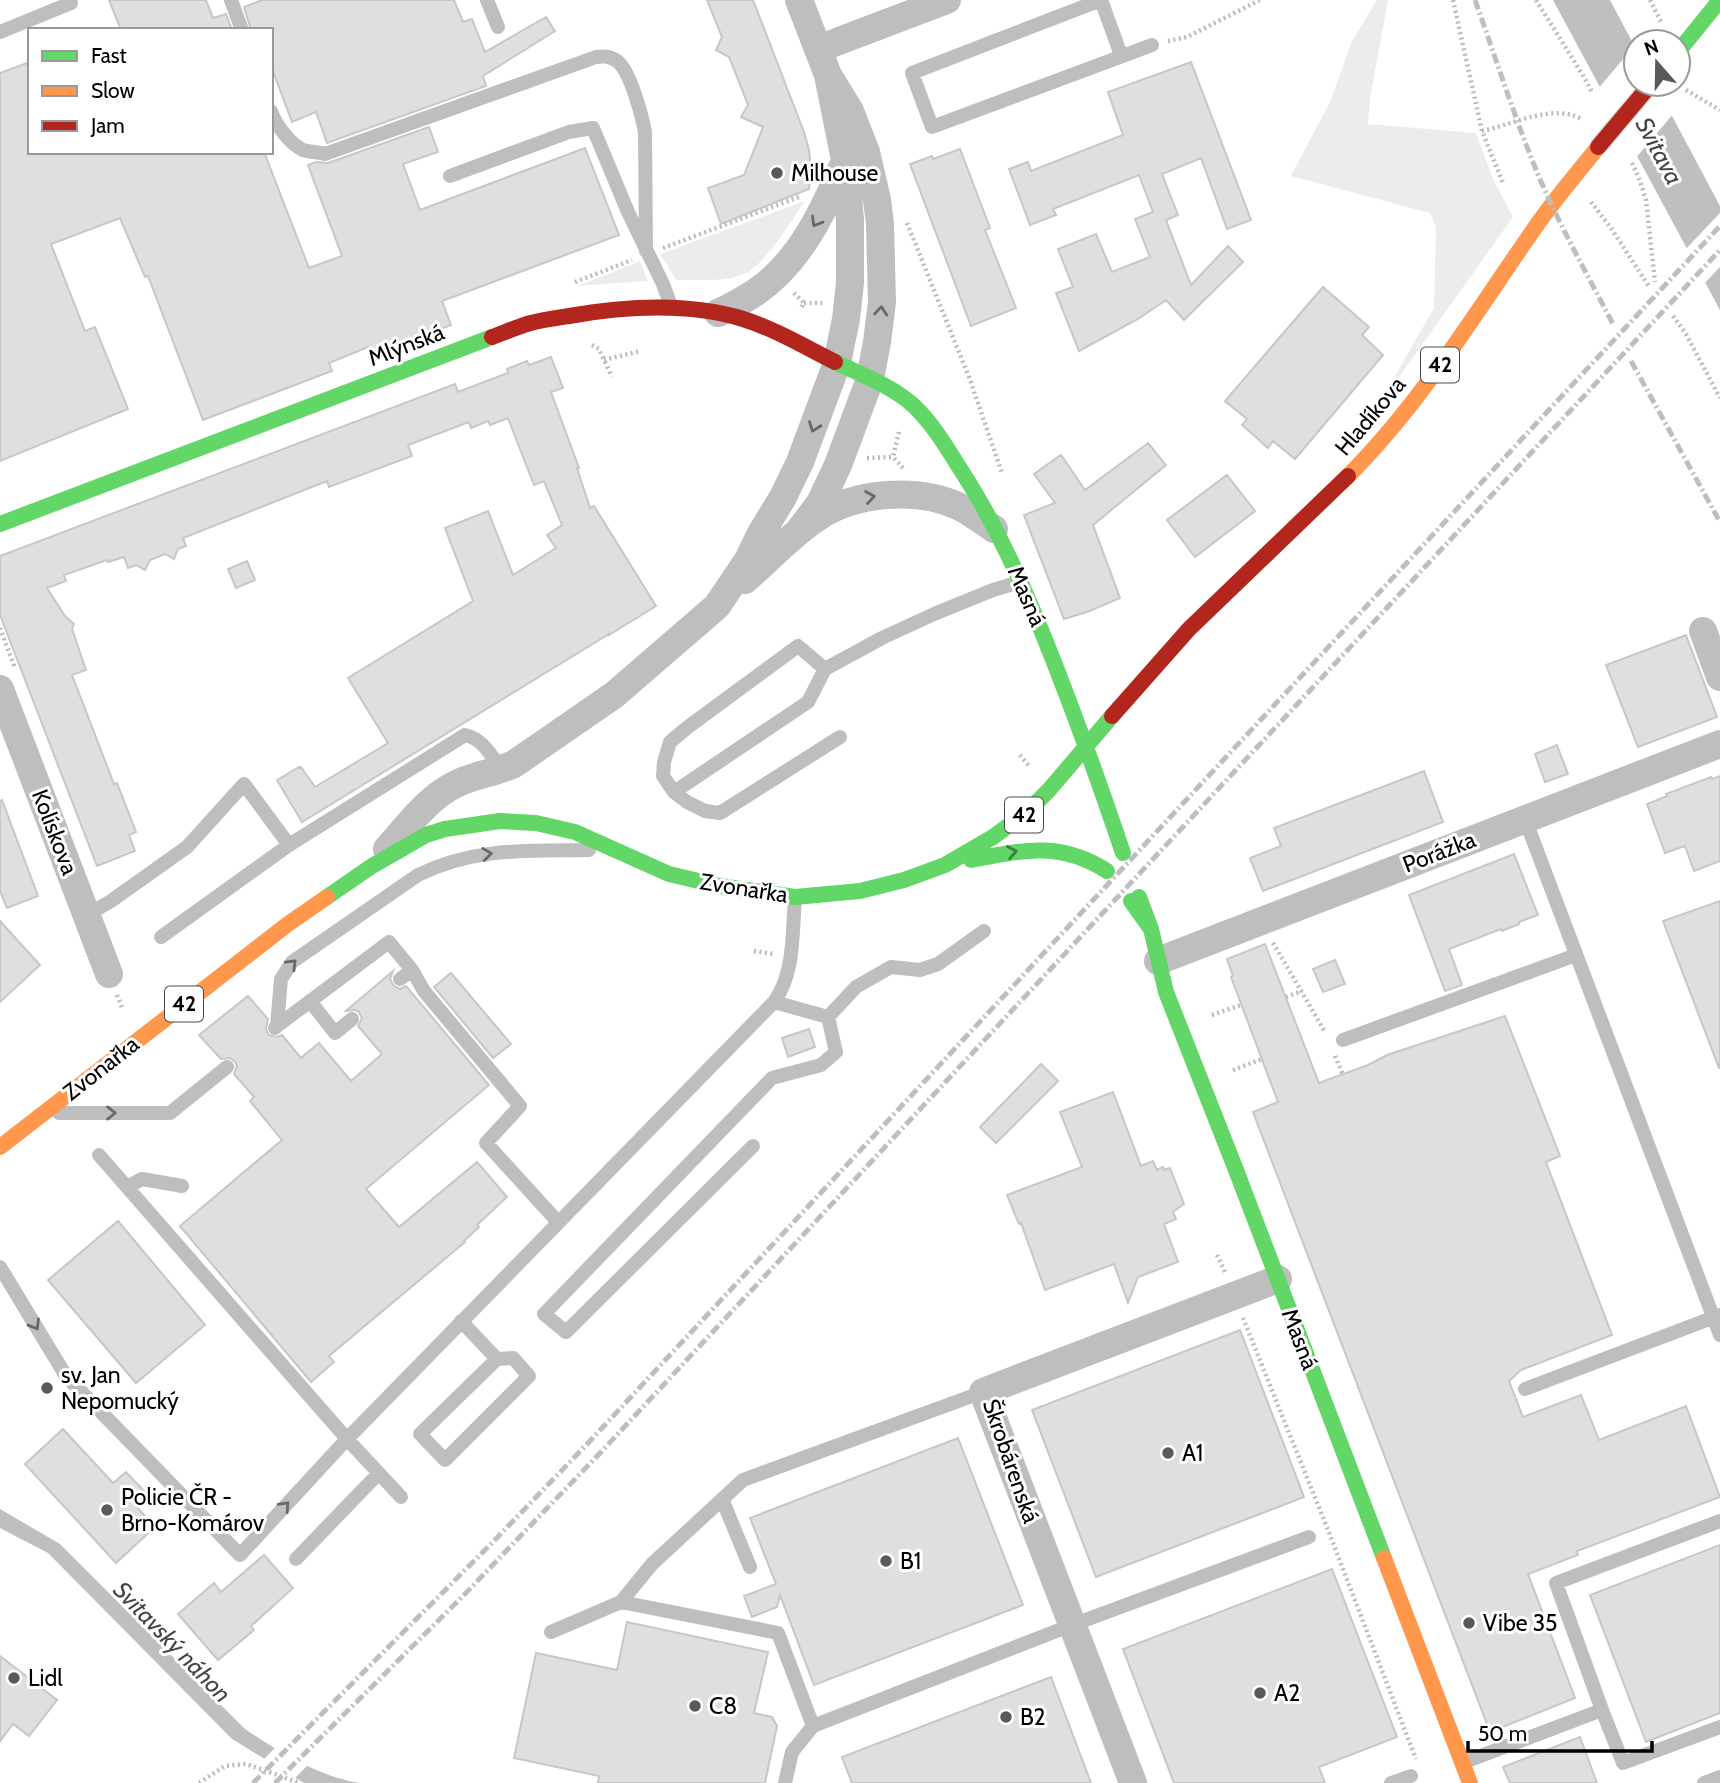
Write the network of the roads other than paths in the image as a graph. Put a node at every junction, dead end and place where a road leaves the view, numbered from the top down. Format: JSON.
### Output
{"nodes":[{"id":1,"x":70,"y":0,"type":"edge"},
{"id":2,"x":231,"y":0,"type":"edge"},
{"id":3,"x":487,"y":0,"type":"edge"},
{"id":4,"x":799,"y":0,"type":"edge"},
{"id":5,"x":947,"y":0,"type":"edge"},
{"id":6,"x":1101,"y":0,"type":"edge"},
{"id":7,"x":1720,"y":0,"type":"edge"},
{"id":8,"x":498,"y":27,"type":"dead end"},
{"id":9,"x":241,"y":28,"type":"edge"},
{"id":10,"x":0,"y":32,"type":"edge"},
{"id":11,"x":1692,"y":35,"type":"edge"},
{"id":12,"x":1152,"y":45,"type":"road end"},
{"id":13,"x":1121,"y":55,"type":"junction"},
{"id":14,"x":823,"y":62,"type":"junction"},
{"id":15,"x":1639,"y":98,"type":"edge"},
{"id":16,"x":273,"y":116,"type":"edge"},
{"id":17,"x":845,"y":160,"type":"junction"},
{"id":18,"x":450,"y":176,"type":"dead end"},
{"id":19,"x":647,"y":253,"type":"junction"},
{"id":20,"x":671,"y":308,"type":"junction"},
{"id":21,"x":718,"y":313,"type":"junction"},
{"id":22,"x":837,"y":363,"type":"junction"},
{"id":23,"x":870,"y":379,"type":"junction"},
{"id":24,"x":0,"y":524,"type":"edge"},
{"id":25,"x":799,"y":531,"type":"junction"},
{"id":26,"x":997,"y":532,"type":"junction"},
{"id":27,"x":1021,"y":581,"type":"junction"},
{"id":28,"x":718,"y":606,"type":"junction"},
{"id":29,"x":1703,"y":631,"type":"dead end"},
{"id":30,"x":825,"y":669,"type":"junction"},
{"id":31,"x":1720,"y":677,"type":"edge"},
{"id":32,"x":0,"y":689,"type":"edge"},
{"id":33,"x":840,"y":737,"type":"dead end"},
{"id":34,"x":1720,"y":744,"type":"edge"},
{"id":35,"x":1086,"y":745,"type":"junction"},
{"id":36,"x":507,"y":766,"type":"junction"},
{"id":37,"x":674,"y":792,"type":"junction"},
{"id":38,"x":1525,"y":819,"type":"junction"},
{"id":39,"x":289,"y":845,"type":"junction"},
{"id":40,"x":614,"y":850,"type":"junction"},
{"id":41,"x":1123,"y":853,"type":"dead end"},
{"id":42,"x":945,"y":865,"type":"junction"},
{"id":43,"x":372,"y":866,"type":"junction"},
{"id":44,"x":1107,"y":872,"type":"dead end"},
{"id":45,"x":795,"y":897,"type":"junction"},
{"id":46,"x":1134,"y":897,"type":"dead end"},
{"id":47,"x":87,"y":915,"type":"junction"},
{"id":48,"x":984,"y":931,"type":"dead end"},
{"id":49,"x":161,"y":937,"type":"dead end"},
{"id":50,"x":1576,"y":954,"type":"junction"},
{"id":51,"x":1158,"y":961,"type":"junction"},
{"id":52,"x":109,"y":974,"type":"dead end"},
{"id":53,"x":310,"y":1002,"type":"junction"},
{"id":54,"x":774,"y":1002,"type":"junction"},
{"id":55,"x":828,"y":1017,"type":"junction"},
{"id":56,"x":352,"y":1019,"type":"dead end"},
{"id":57,"x":1337,"y":1043,"type":"road end"},
{"id":58,"x":227,"y":1067,"type":"dead end"},
{"id":59,"x":43,"y":1113,"type":"junction"},
{"id":60,"x":753,"y":1146,"type":"dead end"},
{"id":61,"x":0,"y":1147,"type":"edge"},
{"id":62,"x":99,"y":1155,"type":"dead end"},
{"id":63,"x":182,"y":1186,"type":"dead end"},
{"id":64,"x":127,"y":1187,"type":"junction"},
{"id":65,"x":558,"y":1222,"type":"junction"},
{"id":66,"x":0,"y":1267,"type":"edge"},
{"id":67,"x":1278,"y":1279,"type":"junction"},
{"id":68,"x":1717,"y":1316,"type":"edge"},
{"id":69,"x":461,"y":1321,"type":"junction"},
{"id":70,"x":1720,"y":1335,"type":"edge"},
{"id":71,"x":498,"y":1359,"type":"junction"},
{"id":72,"x":1525,"y":1390,"type":"dead end"},
{"id":73,"x":983,"y":1392,"type":"junction"},
{"id":74,"x":347,"y":1439,"type":"junction"},
{"id":75,"x":379,"y":1473,"type":"junction"},
{"id":76,"x":401,"y":1497,"type":"dead end"},
{"id":77,"x":722,"y":1499,"type":"junction"},
{"id":78,"x":1720,"y":1521,"type":"edge"},
{"id":79,"x":1309,"y":1537,"type":"dead end"},
{"id":80,"x":296,"y":1559,"type":"dead end"},
{"id":81,"x":750,"y":1566,"type":"dead end"},
{"id":82,"x":621,"y":1602,"type":"junction"},
{"id":83,"x":1072,"y":1625,"type":"junction"},
{"id":84,"x":551,"y":1632,"type":"dead end"},
{"id":85,"x":1602,"y":1710,"type":"junction"},
{"id":86,"x":813,"y":1726,"type":"junction"},
{"id":87,"x":1720,"y":1727,"type":"edge"},
{"id":88,"x":1462,"y":1763,"type":"junction"},
{"id":89,"x":1410,"y":1776,"type":"dead end"},
{"id":90,"x":1720,"y":1777,"type":"edge"},
{"id":91,"x":785,"y":1783,"type":"edge"},
{"id":92,"x":1133,"y":1783,"type":"edge"},
{"id":93,"x":1391,"y":1783,"type":"edge"},
{"id":94,"x":1470,"y":1783,"type":"edge"},
{"id":95,"x":1704,"y":1783,"type":"edge"}],
"edges":[{"from":1,"to":10,"type":"lane"},
{"from":2,"to":9,"type":"lane"},
{"from":3,"to":8,"type":"lane"},
{"from":4,"to":14,"type":"street"},
{"from":5,"to":14,"type":"street"},
{"from":6,"to":13,"type":"lane"},
{"from":6,"to":13,"type":"lane"},
{"from":7,"to":11,"type":"main road"},
{"from":12,"to":13,"type":"lane"},
{"from":14,"to":17,"type":"street"},
{"from":23,"to":14,"type":"street","one_way":true},
{"from":15,"to":35,"type":"main road","name":"Hladíkova","number":"42","bridge":true},
{"from":16,"to":19,"type":"lane"},
{"from":17,"to":21,"type":"street","one_way":true},
{"from":17,"to":22,"type":"street"},
{"from":18,"to":19,"type":"lane"},
{"from":19,"to":20,"type":"lane"},
{"from":20,"to":21,"type":"main road","name":"Mlýnská"},
{"from":20,"to":24,"type":"main road","name":"Mlýnská"},
{"from":21,"to":22,"type":"main road","name":"Mlýnská"},
{"from":22,"to":23,"type":"main road","name":"Masná"},
{"from":22,"to":28,"type":"street","name":"Zvonařka","one_way":true},
{"from":23,"to":25,"type":"street"},
{"from":23,"to":26,"type":"main road","name":"Masná"},
{"from":25,"to":26,"type":"street","one_way":true},
{"from":25,"to":28,"type":"street"},
{"from":26,"to":27,"type":"main road","name":"Masná"},
{"from":27,"to":30,"type":"lane"},
{"from":27,"to":35,"type":"main road","name":"Masná"},
{"from":28,"to":36,"type":"street","name":"Zvonařka"},
{"from":29,"to":31,"type":"street"},
{"from":30,"to":37,"type":"lane"},
{"from":30,"to":37,"type":"lane"},
{"from":32,"to":47,"type":"street","name":"Kolískova"},
{"from":33,"to":37,"type":"lane"},
{"from":34,"to":38,"type":"street","name":"Porážka"},
{"from":35,"to":41,"type":"main road","name":"Masná"},
{"from":35,"to":42,"type":"main road","name":"Zvonařka","number":"42"},
{"from":36,"to":39,"type":"lane"},
{"from":36,"to":43,"type":"street","name":"Zvonařka"},
{"from":38,"to":50,"type":"lane"},
{"from":38,"to":51,"type":"street","name":"Porážka"},
{"from":39,"to":47,"type":"lane"},
{"from":39,"to":49,"type":"lane"},
{"from":40,"to":43,"type":"main road","name":"Zvonařka","number":"42"},
{"from":40,"to":45,"type":"main road","name":"Zvonařka","number":"42"},
{"from":53,"to":40,"type":"lane","one_way":true},
{"from":42,"to":44,"type":"main road","one_way":true},
{"from":42,"to":45,"type":"main road","name":"Zvonařka","number":"42"},
{"from":43,"to":59,"type":"main road","name":"Zvonařka","number":"42"},
{"from":45,"to":54,"type":"lane"},
{"from":46,"to":51,"type":"main road","name":"Masná"},
{"from":47,"to":52,"type":"street","name":"Kolískova"},
{"from":48,"to":55,"type":"lane"},
{"from":50,"to":57,"type":"lane"},
{"from":50,"to":68,"type":"lane"},
{"from":51,"to":67,"type":"main road","name":"Masná"},
{"from":53,"to":56,"type":"lane"},
{"from":53,"to":65,"type":"lane"},
{"from":54,"to":55,"type":"lane"},
{"from":54,"to":65,"type":"lane"},
{"from":55,"to":60,"type":"lane"},
{"from":59,"to":58,"type":"lane","one_way":true},
{"from":59,"to":61,"type":"main road","name":"Zvonařka","number":"42"},
{"from":62,"to":64,"type":"lane"},
{"from":63,"to":64,"type":"lane"},
{"from":64,"to":74,"type":"lane"},
{"from":65,"to":69,"type":"lane"},
{"from":66,"to":74,"type":"lane","one_way":true},
{"from":67,"to":73,"type":"street","name":"Škrobárenská"},
{"from":67,"to":88,"type":"main road","name":"Masná"},
{"from":68,"to":70,"type":"lane"},
{"from":68,"to":72,"type":"lane"},
{"from":69,"to":71,"type":"lane"},
{"from":69,"to":74,"type":"lane"},
{"from":71,"to":71,"type":"lane"},
{"from":73,"to":77,"type":"lane"},
{"from":73,"to":83,"type":"street","name":"Škrobárenská"},
{"from":74,"to":75,"type":"lane"},
{"from":75,"to":76,"type":"lane"},
{"from":75,"to":80,"type":"lane"},
{"from":77,"to":81,"type":"lane"},
{"from":77,"to":82,"type":"lane"},
{"from":78,"to":85,"type":"lane"},
{"from":79,"to":83,"type":"lane"},
{"from":82,"to":84,"type":"lane"},
{"from":82,"to":86,"type":"lane"},
{"from":83,"to":86,"type":"lane"},
{"from":83,"to":92,"type":"street","name":"Škrobárenská"},
{"from":85,"to":87,"type":"lane"},
{"from":85,"to":88,"type":"lane"},
{"from":86,"to":91,"type":"lane"},
{"from":88,"to":94,"type":"main road","name":"Masná"},
{"from":89,"to":93,"type":"lane"},
{"from":90,"to":95,"type":"lane"}]}
